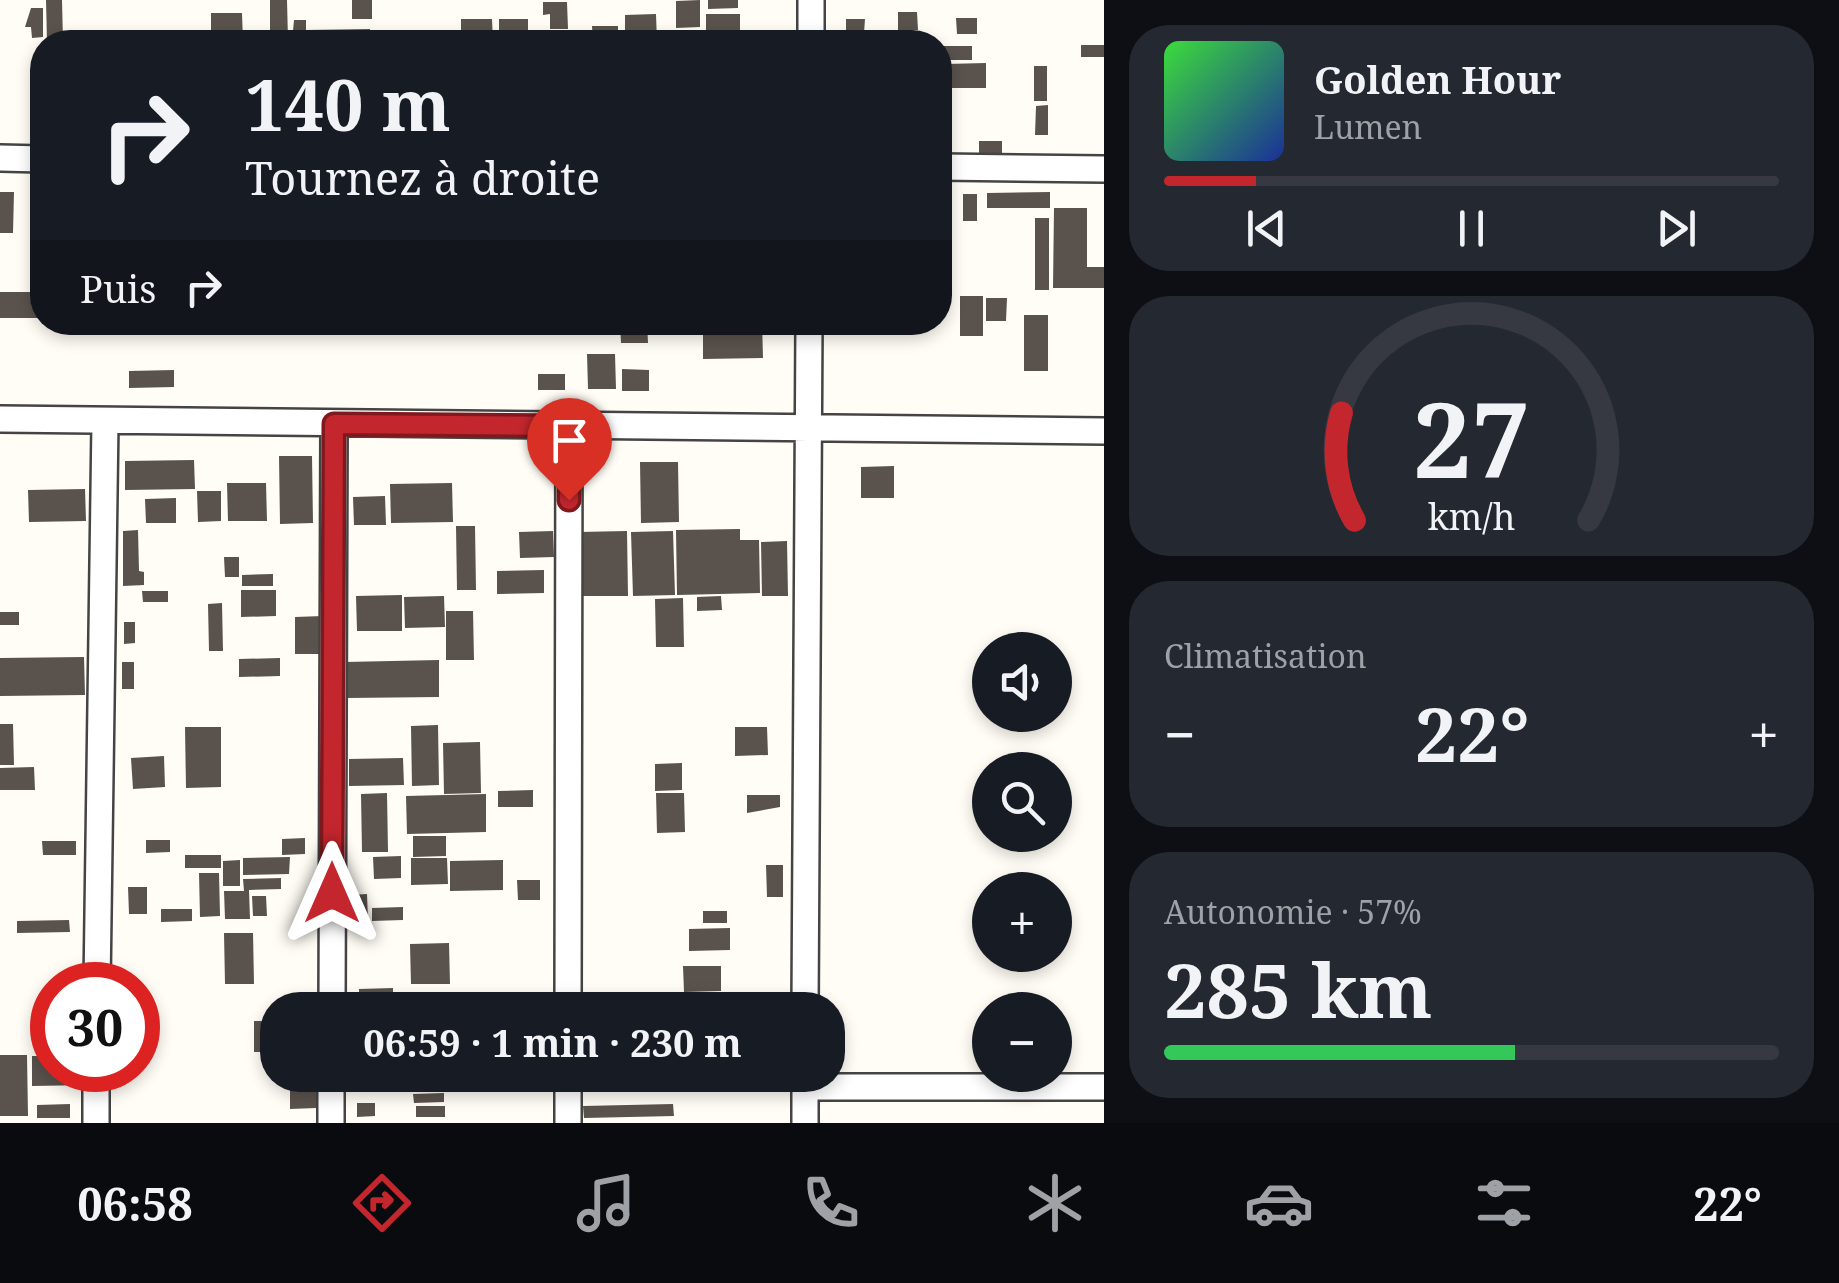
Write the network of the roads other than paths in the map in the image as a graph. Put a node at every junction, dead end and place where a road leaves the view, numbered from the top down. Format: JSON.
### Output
{"nodes":[{"id":1,"x":811,"y":0,"type":"edge"},
{"id":2,"x":811,"y":30,"type":"edge"},
{"id":3,"x":0,"y":158,"type":"edge"},
{"id":4,"x":30,"y":159,"type":"edge"},
{"id":5,"x":952,"y":168,"type":"edge"},
{"id":6,"x":1104,"y":169,"type":"edge"},
{"id":7,"x":809,"y":335,"type":"edge"},
{"id":8,"x":0,"y":419,"type":"edge"},
{"id":9,"x":105,"y":422,"type":"junction"},
{"id":10,"x":334,"y":424,"type":"junction"},
{"id":11,"x":570,"y":426,"type":"junction"},
{"id":12,"x":809,"y":428,"type":"junction"},
{"id":13,"x":1104,"y":431,"type":"edge"},
{"id":14,"x":98,"y":962,"type":"edge"},
{"id":15,"x":332,"y":992,"type":"edge"},
{"id":16,"x":568,"y":992,"type":"edge"},
{"id":17,"x":805,"y":992,"type":"edge"},
{"id":18,"x":845,"y":1082,"type":"edge"},
{"id":19,"x":1104,"y":1087,"type":"edge"},
{"id":20,"x":96,"y":1092,"type":"edge"},
{"id":21,"x":332,"y":1092,"type":"edge"},
{"id":22,"x":568,"y":1092,"type":"edge"},
{"id":23,"x":805,"y":1092,"type":"edge"},
{"id":24,"x":96,"y":1123,"type":"edge"},
{"id":25,"x":331,"y":1123,"type":"edge"},
{"id":26,"x":568,"y":1123,"type":"edge"},
{"id":27,"x":804,"y":1123,"type":"edge"}],
"edges":[{"from":1,"to":2,"type":"street"},
{"from":3,"to":4,"type":"street"},
{"from":5,"to":6,"type":"street"},
{"from":7,"to":12,"type":"street"},
{"from":8,"to":9,"type":"street"},
{"from":9,"to":10,"type":"street"},
{"from":9,"to":14,"type":"street"},
{"from":10,"to":11,"type":"street"},
{"from":10,"to":15,"type":"street"},
{"from":11,"to":12,"type":"street"},
{"from":11,"to":16,"type":"street"},
{"from":12,"to":13,"type":"street"},
{"from":12,"to":17,"type":"street"},
{"from":18,"to":19,"type":"street"},
{"from":20,"to":24,"type":"street"},
{"from":21,"to":25,"type":"street"},
{"from":22,"to":26,"type":"street"},
{"from":23,"to":27,"type":"street"}]}
